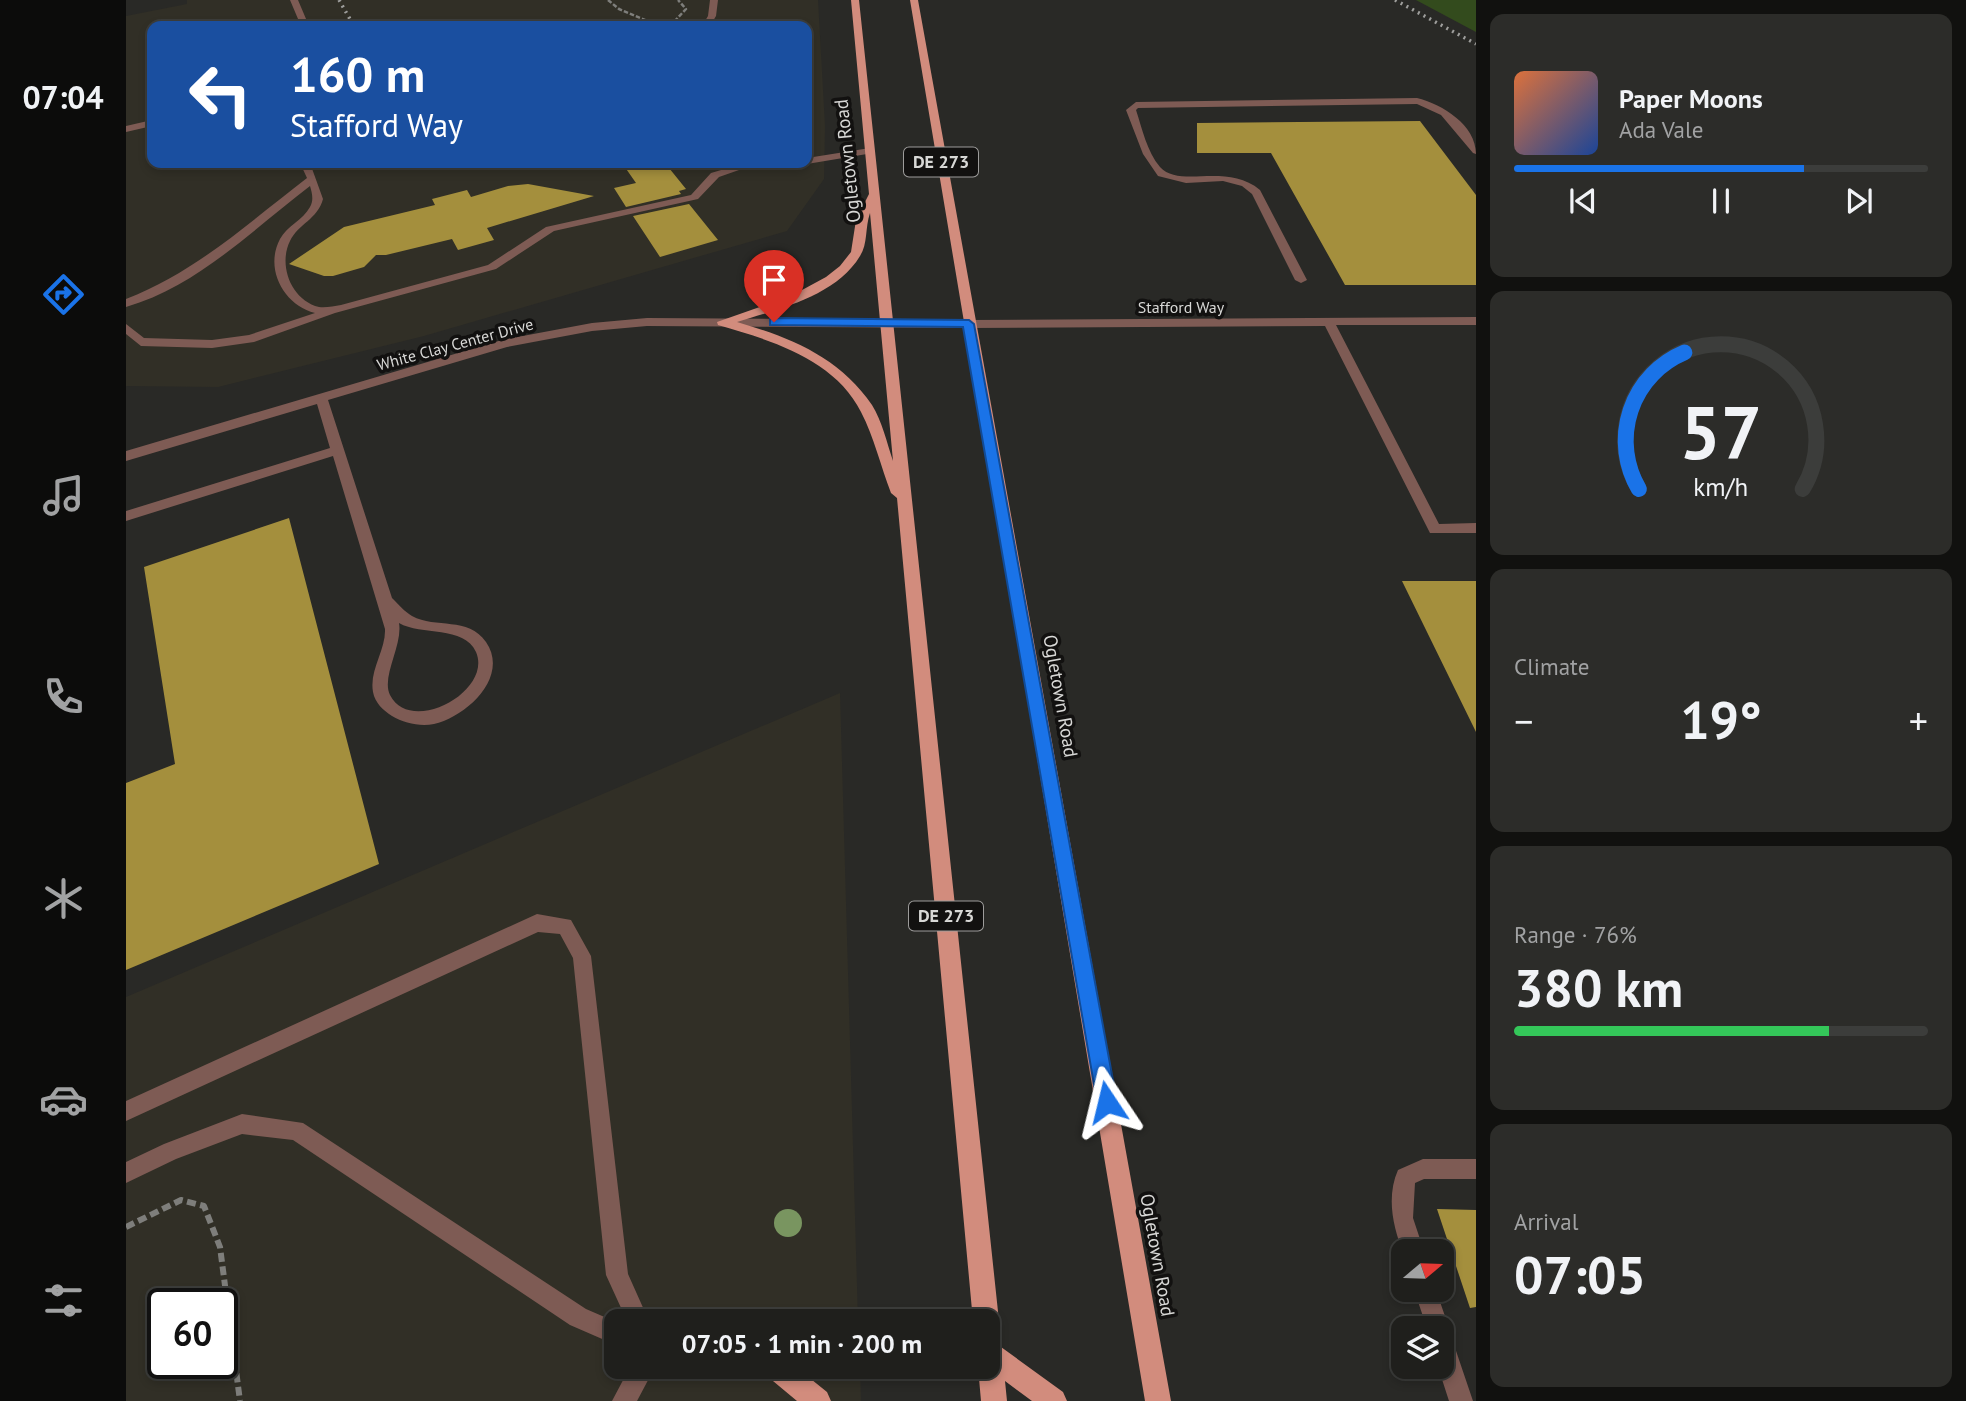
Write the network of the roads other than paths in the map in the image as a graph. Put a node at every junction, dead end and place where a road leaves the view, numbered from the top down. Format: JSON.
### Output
{"nodes":[{"id":1,"x":294,"y":0,"type":"edge"},
{"id":2,"x":714,"y":0,"type":"edge"},
{"id":3,"x":855,"y":0,"type":"edge"},
{"id":4,"x":914,"y":0,"type":"edge"},
{"id":5,"x":303,"y":21,"type":"edge"},
{"id":6,"x":709,"y":21,"type":"edge"},
{"id":7,"x":147,"y":124,"type":"edge"},
{"id":8,"x":126,"y":129,"type":"edge"},
{"id":9,"x":870,"y":151,"type":"junction"},
{"id":10,"x":1476,"y":151,"type":"edge"},
{"id":11,"x":812,"y":160,"type":"edge"},
{"id":12,"x":307,"y":168,"type":"edge"},
{"id":13,"x":738,"y":168,"type":"edge"},
{"id":14,"x":311,"y":180,"type":"junction"},
{"id":15,"x":874,"y":194,"type":"junction"},
{"id":16,"x":1301,"y":280,"type":"dead end"},
{"id":17,"x":126,"y":303,"type":"edge"},
{"id":18,"x":341,"y":309,"type":"junction"},
{"id":19,"x":1328,"y":321,"type":"junction"},
{"id":20,"x":1476,"y":321,"type":"edge"},
{"id":21,"x":723,"y":322,"type":"junction"},
{"id":22,"x":887,"y":322,"type":"junction"},
{"id":23,"x":969,"y":324,"type":"junction"},
{"id":24,"x":126,"y":328,"type":"edge"},
{"id":25,"x":321,"y":398,"type":"junction"},
{"id":26,"x":338,"y":450,"type":"junction"},
{"id":27,"x":126,"y":456,"type":"edge"},
{"id":28,"x":906,"y":512,"type":"junction"},
{"id":29,"x":126,"y":516,"type":"edge"},
{"id":30,"x":1476,"y":528,"type":"edge"},
{"id":31,"x":386,"y":601,"type":"junction"},
{"id":32,"x":126,"y":1111,"type":"edge"},
{"id":33,"x":1476,"y":1169,"type":"edge"},
{"id":34,"x":126,"y":1173,"type":"edge"},
{"id":35,"x":1409,"y":1239,"type":"edge"},
{"id":36,"x":633,"y":1309,"type":"edge"},
{"id":37,"x":985,"y":1309,"type":"edge"},
{"id":38,"x":604,"y":1328,"type":"edge"},
{"id":39,"x":1000,"y":1356,"type":"edge"},
{"id":40,"x":636,"y":1379,"type":"edge"},
{"id":41,"x":791,"y":1379,"type":"edge"},
{"id":42,"x":991,"y":1379,"type":"edge"},
{"id":43,"x":1454,"y":1379,"type":"edge"},
{"id":44,"x":624,"y":1401,"type":"edge"},
{"id":45,"x":818,"y":1401,"type":"edge"},
{"id":46,"x":993,"y":1401,"type":"edge"},
{"id":47,"x":1055,"y":1401,"type":"edge"},
{"id":48,"x":1158,"y":1401,"type":"edge"},
{"id":49,"x":1461,"y":1401,"type":"edge"}],
"edges":[{"from":1,"to":5,"type":"lane"},
{"from":2,"to":6,"type":"lane"},
{"from":3,"to":9,"type":"main road","name":"Ogletown Road","number":"DE 273"},
{"from":4,"to":23,"type":"main road","name":"Ogletown Road","number":"DE 273"},
{"from":7,"to":8,"type":"lane"},
{"from":9,"to":11,"type":"lane"},
{"from":9,"to":15,"type":"main road","name":"Ogletown Road","number":"DE 273"},
{"from":10,"to":16,"type":"lane"},
{"from":12,"to":14,"type":"lane"},
{"from":13,"to":18,"type":"lane"},
{"from":14,"to":17,"type":"lane"},
{"from":14,"to":18,"type":"lane"},
{"from":15,"to":21,"type":"main road"},
{"from":15,"to":22,"type":"main road","name":"Ogletown Road","number":"DE 273"},
{"from":18,"to":24,"type":"lane"},
{"from":19,"to":20,"type":"lane","name":"Stafford Way"},
{"from":19,"to":23,"type":"lane","name":"Stafford Way"},
{"from":19,"to":30,"type":"lane"},
{"from":21,"to":22,"type":"lane","name":"White Clay Center Drive"},
{"from":21,"to":25,"type":"lane","name":"White Clay Center Drive"},
{"from":21,"to":28,"type":"main road"},
{"from":22,"to":23,"type":"lane","name":"Stafford Way"},
{"from":22,"to":28,"type":"main road","name":"Ogletown Road","number":"DE 273"},
{"from":23,"to":48,"type":"main road","name":"Ogletown Road","number":"DE 273"},
{"from":25,"to":26,"type":"lane"},
{"from":25,"to":27,"type":"lane","name":"White Clay Center Drive"},
{"from":26,"to":29,"type":"lane"},
{"from":26,"to":31,"type":"lane"},
{"from":28,"to":37,"type":"main road","name":"Ogletown Road","number":"DE 273"},
{"from":31,"to":31,"type":"lane"},
{"from":32,"to":36,"type":"lane"},
{"from":33,"to":35,"type":"lane"},
{"from":34,"to":38,"type":"lane"},
{"from":39,"to":47,"type":"main road"},
{"from":40,"to":44,"type":"lane"},
{"from":41,"to":45,"type":"main road"},
{"from":42,"to":46,"type":"main road"},
{"from":43,"to":49,"type":"lane"}]}
